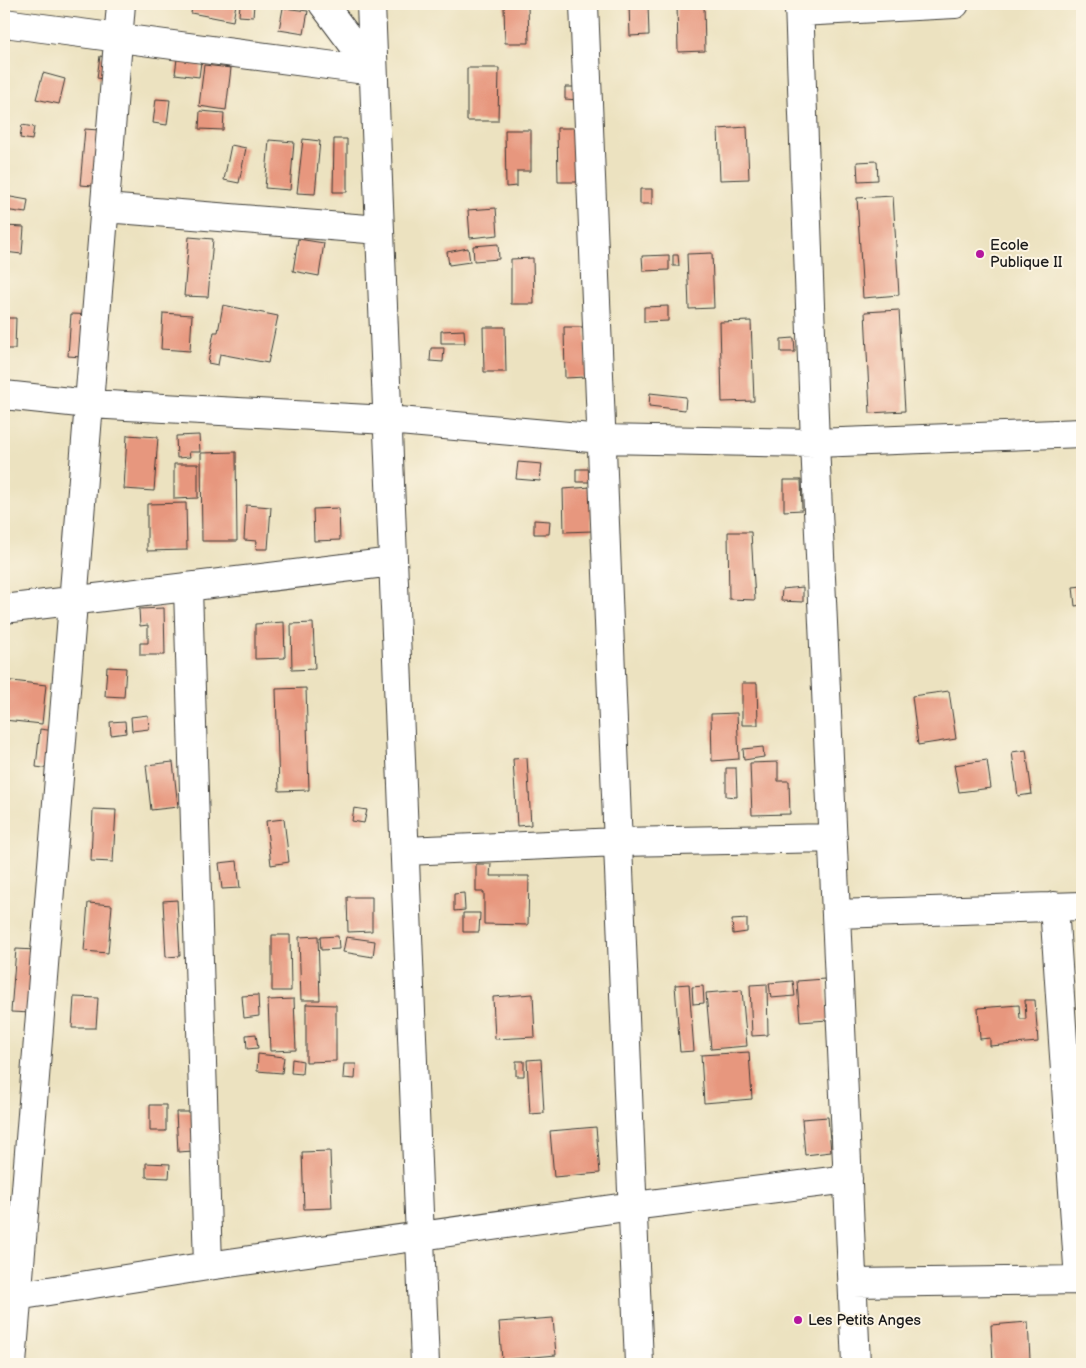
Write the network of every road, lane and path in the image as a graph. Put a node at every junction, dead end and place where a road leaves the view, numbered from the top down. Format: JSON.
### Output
{"nodes":[{"id":1,"x":121,"y":4,"type":"edge"},
{"id":2,"x":323,"y":4,"type":"edge"},
{"id":3,"x":371,"y":4,"type":"edge"},
{"id":4,"x":584,"y":4,"type":"edge"},
{"id":5,"x":955,"y":4,"type":"edge"},
{"id":6,"x":799,"y":8,"type":"edge"},
{"id":7,"x":4,"y":23,"type":"edge"},
{"id":8,"x":118,"y":38,"type":"junction"},
{"id":9,"x":373,"y":71,"type":"junction"},
{"id":10,"x":105,"y":208,"type":"junction"},
{"id":11,"x":380,"y":230,"type":"junction"},
{"id":12,"x":4,"y":395,"type":"edge"},
{"id":13,"x":89,"y":404,"type":"junction"},
{"id":14,"x":388,"y":420,"type":"junction"},
{"id":15,"x":1082,"y":434,"type":"edge"},
{"id":16,"x":602,"y":439,"type":"junction"},
{"id":17,"x":815,"y":443,"type":"junction"},
{"id":18,"x":393,"y":562,"type":"junction"},
{"id":19,"x":188,"y":588,"type":"junction"},
{"id":20,"x":73,"y":599,"type":"junction"},
{"id":21,"x":4,"y":609,"type":"edge"},
{"id":22,"x":833,"y":838,"type":"junction"},
{"id":23,"x":618,"y":842,"type":"junction"},
{"id":24,"x":405,"y":851,"type":"junction"},
{"id":25,"x":1054,"y":906,"type":"junction"},
{"id":26,"x":1082,"y":906,"type":"edge"},
{"id":27,"x":836,"y":914,"type":"junction"},
{"id":28,"x":848,"y":1179,"type":"junction"},
{"id":29,"x":632,"y":1206,"type":"junction"},
{"id":30,"x":420,"y":1236,"type":"junction"},
{"id":31,"x":208,"y":1266,"type":"junction"},
{"id":32,"x":1081,"y":1281,"type":"edge"},
{"id":33,"x":852,"y":1283,"type":"junction"},
{"id":34,"x":11,"y":1297,"type":"edge"},
{"id":35,"x":12,"y":1364,"type":"edge"},
{"id":36,"x":426,"y":1364,"type":"edge"},
{"id":37,"x":639,"y":1364,"type":"edge"},
{"id":38,"x":856,"y":1364,"type":"edge"}],
"edges":[{"from":1,"to":8,"type":"street"},
{"from":2,"to":9,"type":"street"},
{"from":3,"to":9,"type":"street"},
{"from":4,"to":16,"type":"street"},
{"from":5,"to":6,"type":"street"},
{"from":6,"to":17,"type":"street"},
{"from":7,"to":8,"type":"street"},
{"from":8,"to":9,"type":"street"},
{"from":8,"to":10,"type":"street"},
{"from":9,"to":11,"type":"street"},
{"from":10,"to":11,"type":"street"},
{"from":10,"to":13,"type":"street"},
{"from":11,"to":14,"type":"street"},
{"from":12,"to":13,"type":"street"},
{"from":13,"to":14,"type":"street"},
{"from":13,"to":20,"type":"street"},
{"from":14,"to":16,"type":"street"},
{"from":14,"to":18,"type":"street"},
{"from":15,"to":17,"type":"street"},
{"from":16,"to":17,"type":"street"},
{"from":16,"to":23,"type":"street"},
{"from":17,"to":22,"type":"street"},
{"from":18,"to":19,"type":"street"},
{"from":18,"to":24,"type":"street"},
{"from":19,"to":20,"type":"street"},
{"from":19,"to":31,"type":"street"},
{"from":20,"to":21,"type":"street"},
{"from":20,"to":34,"type":"street"},
{"from":22,"to":23,"type":"street"},
{"from":22,"to":27,"type":"street"},
{"from":23,"to":24,"type":"street"},
{"from":23,"to":29,"type":"street"},
{"from":24,"to":30,"type":"street"},
{"from":25,"to":26,"type":"street"},
{"from":25,"to":27,"type":"street"},
{"from":25,"to":32,"type":"street"},
{"from":27,"to":28,"type":"street"},
{"from":28,"to":29,"type":"street"},
{"from":28,"to":33,"type":"street"},
{"from":29,"to":30,"type":"street"},
{"from":29,"to":37,"type":"street"},
{"from":30,"to":31,"type":"street"},
{"from":30,"to":36,"type":"street"},
{"from":31,"to":34,"type":"street"},
{"from":32,"to":33,"type":"street"},
{"from":33,"to":38,"type":"street"},
{"from":34,"to":35,"type":"street"}]}
